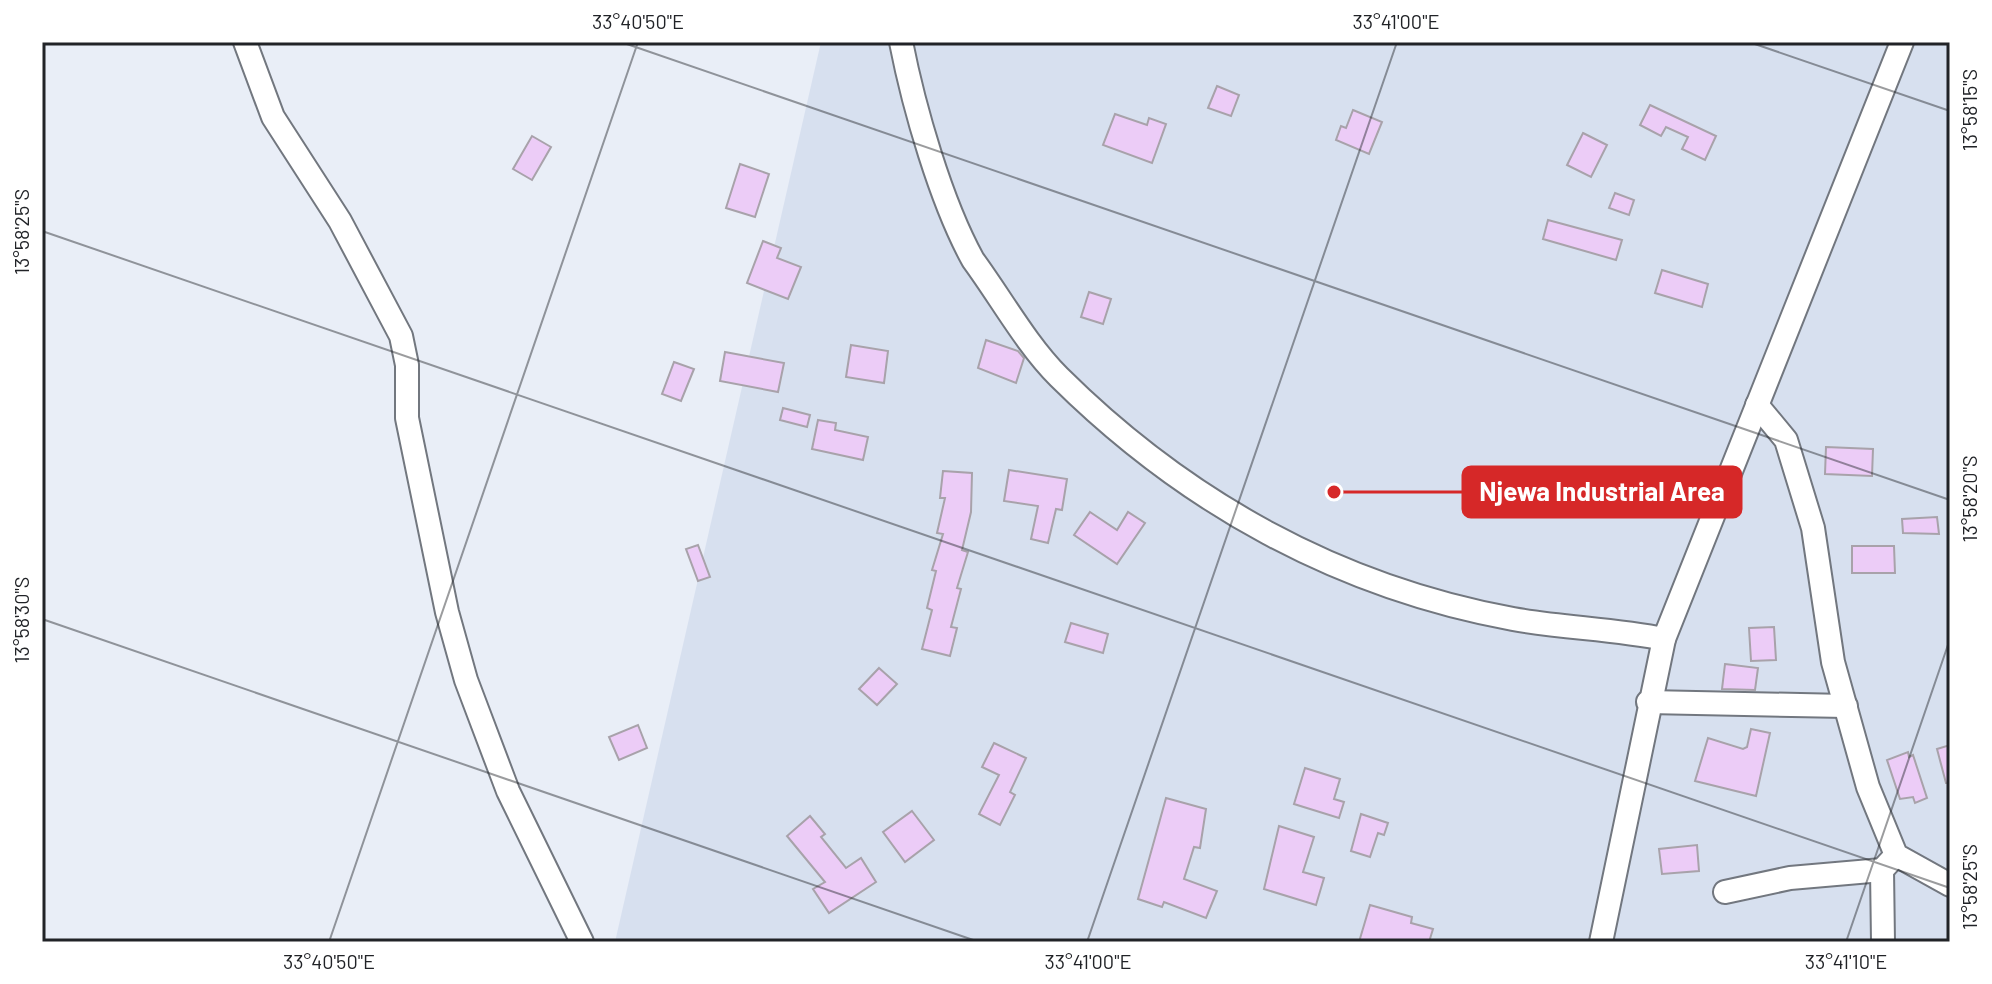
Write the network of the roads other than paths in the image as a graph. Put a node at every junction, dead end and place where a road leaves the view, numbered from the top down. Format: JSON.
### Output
{"nodes":[{"id":1,"x":245,"y":42,"type":"edge"},
{"id":2,"x":901,"y":42,"type":"edge"},
{"id":3,"x":1902,"y":42,"type":"edge"},
{"id":4,"x":1757,"y":405,"type":"junction"},
{"id":5,"x":1664,"y":639,"type":"junction"},
{"id":6,"x":1648,"y":702,"type":"junction"},
{"id":7,"x":1846,"y":706,"type":"junction"},
{"id":8,"x":1889,"y":863,"type":"junction"},
{"id":9,"x":1950,"y":885,"type":"edge"},
{"id":10,"x":1725,"y":892,"type":"dead end"},
{"id":11,"x":582,"y":942,"type":"edge"},
{"id":12,"x":1601,"y":942,"type":"edge"},
{"id":13,"x":1883,"y":942,"type":"edge"}],
"edges":[{"from":1,"to":11,"type":"street"},
{"from":2,"to":5,"type":"street"},
{"from":3,"to":4,"type":"street"},
{"from":4,"to":5,"type":"street"},
{"from":4,"to":7,"type":"street"},
{"from":5,"to":6,"type":"street"},
{"from":6,"to":7,"type":"street"},
{"from":6,"to":12,"type":"street"},
{"from":7,"to":8,"type":"street"},
{"from":8,"to":9,"type":"street"},
{"from":8,"to":10,"type":"street"},
{"from":8,"to":13,"type":"street"}]}
